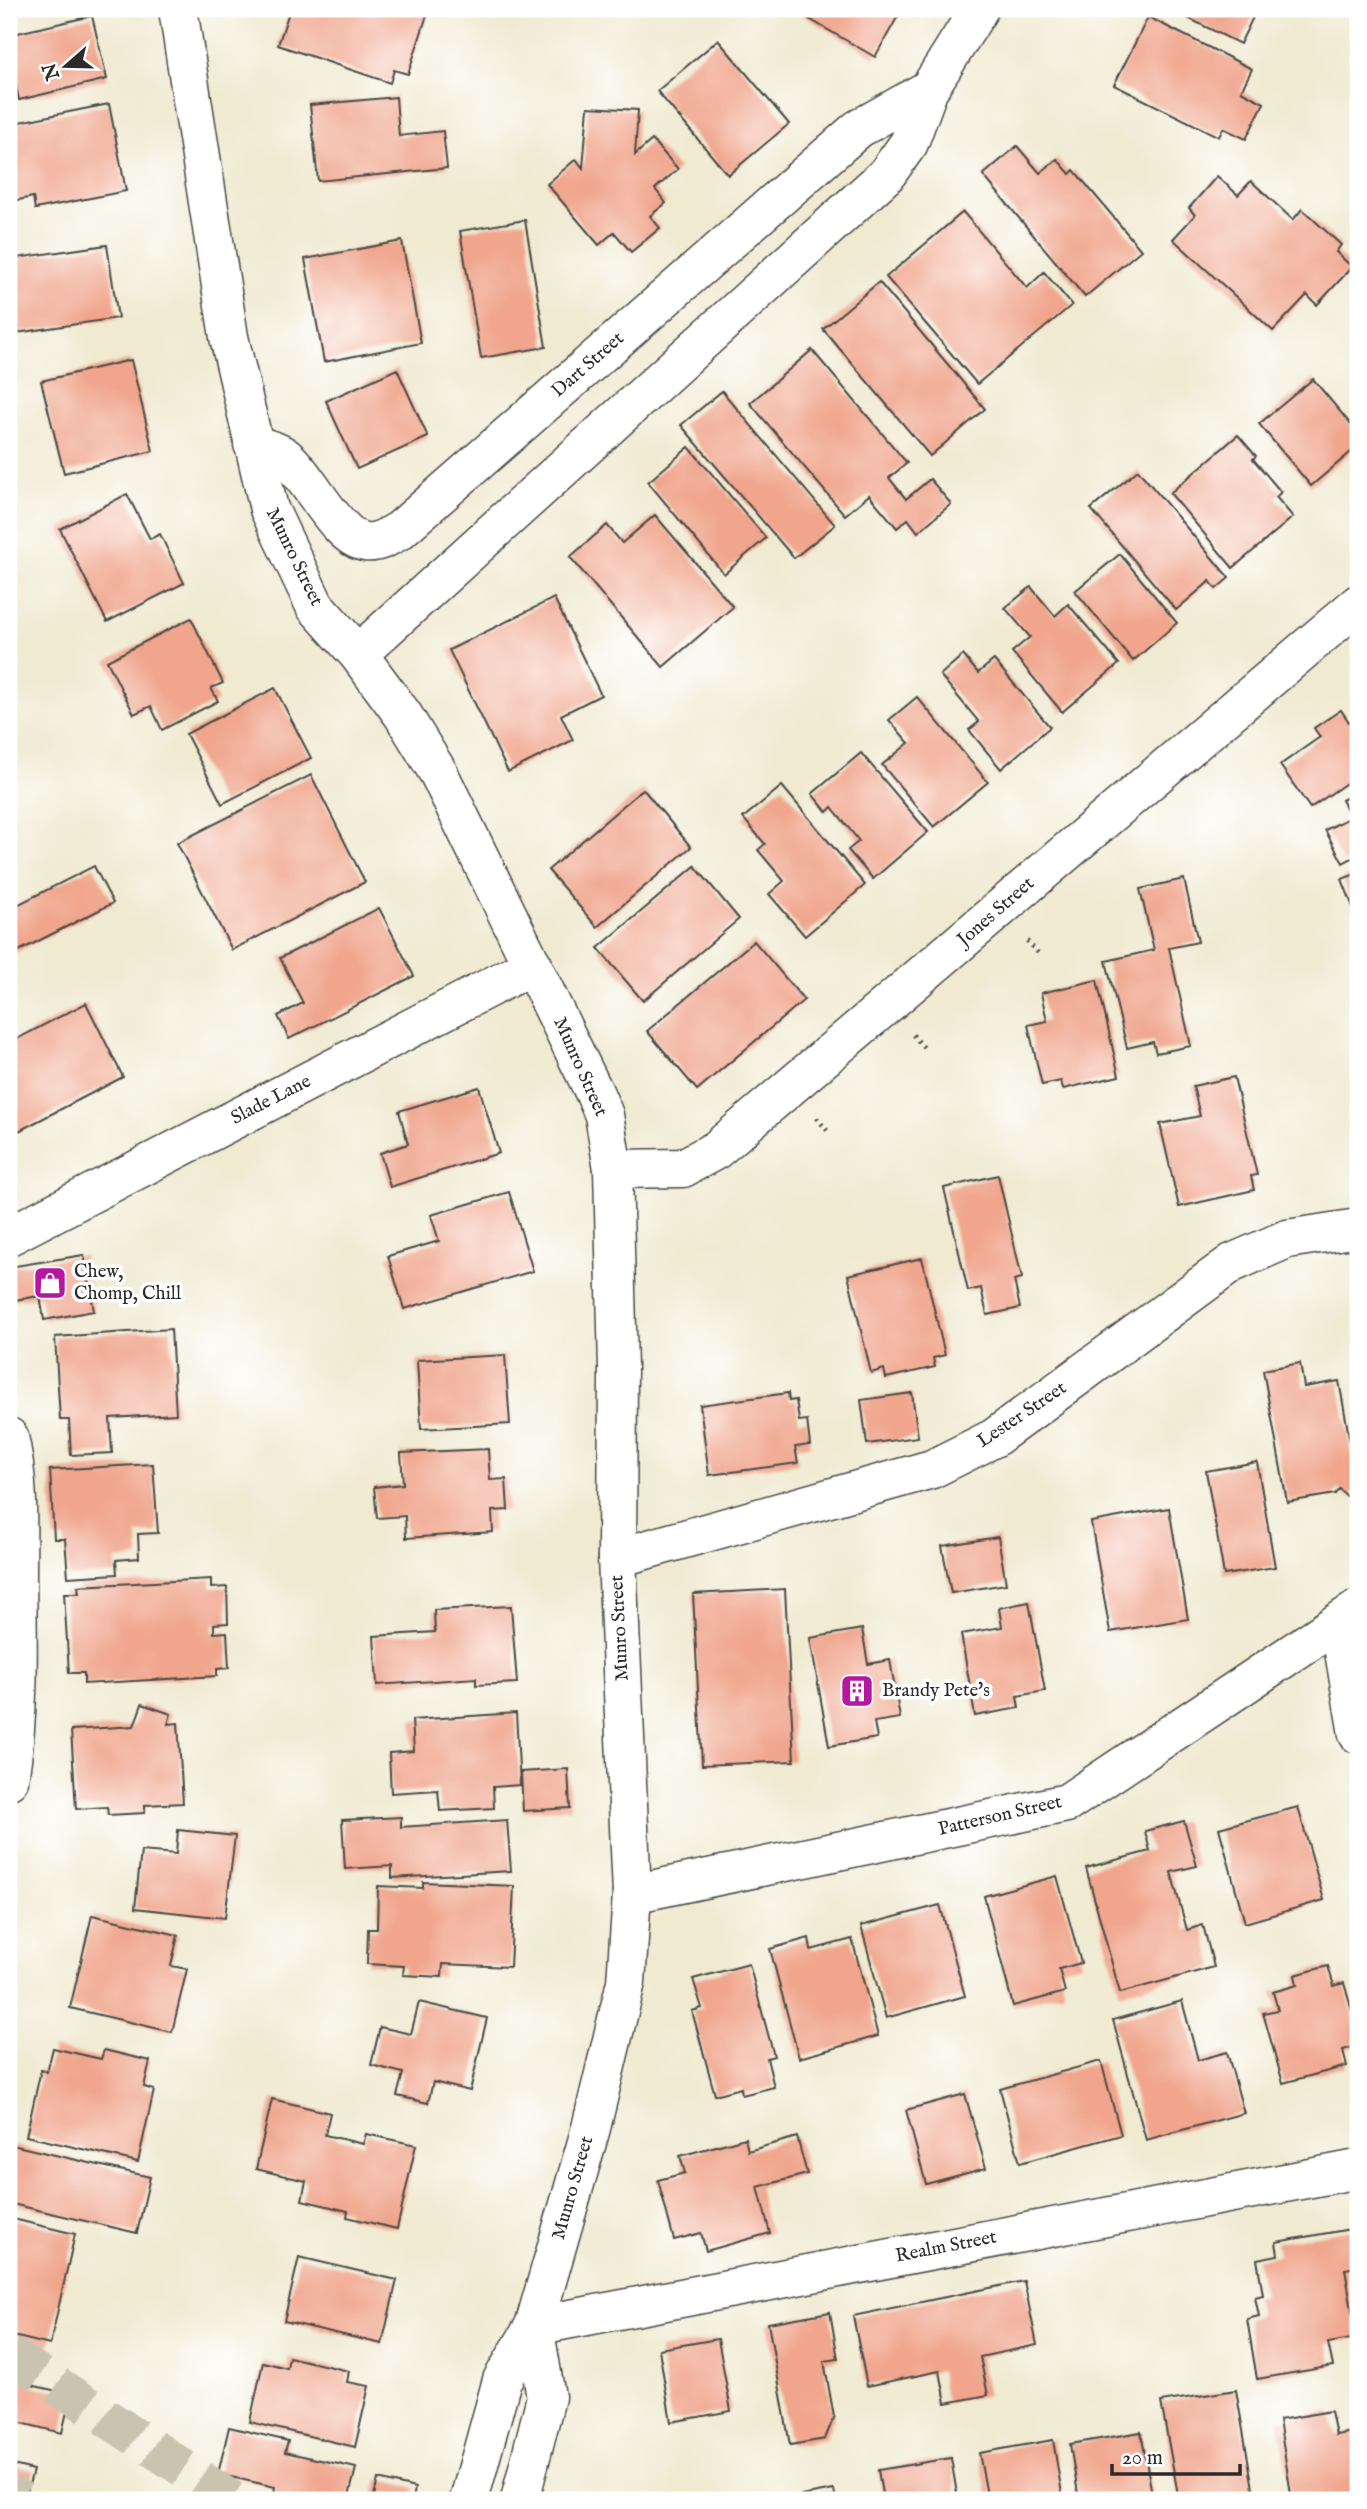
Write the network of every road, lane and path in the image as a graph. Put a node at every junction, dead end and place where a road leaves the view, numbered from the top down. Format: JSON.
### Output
{"nodes":[{"id":1,"x":177,"y":9,"type":"edge"},
{"id":2,"x":979,"y":9,"type":"edge"},
{"id":3,"x":929,"y":89,"type":"junction"},
{"id":4,"x":253,"y":444,"type":"junction"},
{"id":5,"x":1358,"y":604,"type":"edge"},
{"id":6,"x":358,"y":654,"type":"junction"},
{"id":7,"x":533,"y":965,"type":"junction"},
{"id":8,"x":613,"y":1169,"type":"junction"},
{"id":9,"x":1358,"y":1227,"type":"edge"},
{"id":10,"x":9,"y":1236,"type":"edge"},
{"id":11,"x":9,"y":1437,"type":"edge"},
{"id":12,"x":617,"y":1558,"type":"junction"},
{"id":13,"x":1348,"y":1616,"type":"edge"},
{"id":14,"x":1358,"y":1734,"type":"edge"},
{"id":15,"x":9,"y":1780,"type":"edge"},
{"id":16,"x":632,"y":1894,"type":"junction"},
{"id":17,"x":1358,"y":2169,"type":"edge"},
{"id":18,"x":534,"y":2326,"type":"junction"},
{"id":19,"x":468,"y":2500,"type":"edge"},
{"id":20,"x":520,"y":2500,"type":"edge"}],
"edges":[{"from":1,"to":4,"type":"street","name":"Munro Street"},
{"from":2,"to":3,"type":"street","name":"Dart Street"},
{"from":3,"to":4,"type":"street","name":"Dart Street"},
{"from":3,"to":6,"type":"street","name":"Dart Street"},
{"from":4,"to":6,"type":"street","name":"Munro Street"},
{"from":5,"to":8,"type":"street","name":"Jones Street"},
{"from":6,"to":7,"type":"street","name":"Munro Street"},
{"from":7,"to":8,"type":"street","name":"Munro Street"},
{"from":7,"to":10,"type":"street","name":"Slade Lane"},
{"from":8,"to":12,"type":"street","name":"Munro Street"},
{"from":9,"to":12,"type":"street","name":"Lester Street"},
{"from":11,"to":15,"type":"street"},
{"from":12,"to":16,"type":"street","name":"Munro Street"},
{"from":13,"to":14,"type":"street"},
{"from":13,"to":16,"type":"street","name":"Patterson Street"},
{"from":16,"to":18,"type":"street","name":"Munro Street"},
{"from":17,"to":18,"type":"street","name":"Realm Street"},
{"from":18,"to":19,"type":"street","name":"Munro Street"},
{"from":18,"to":20,"type":"street","name":"Munro Street"}]}
